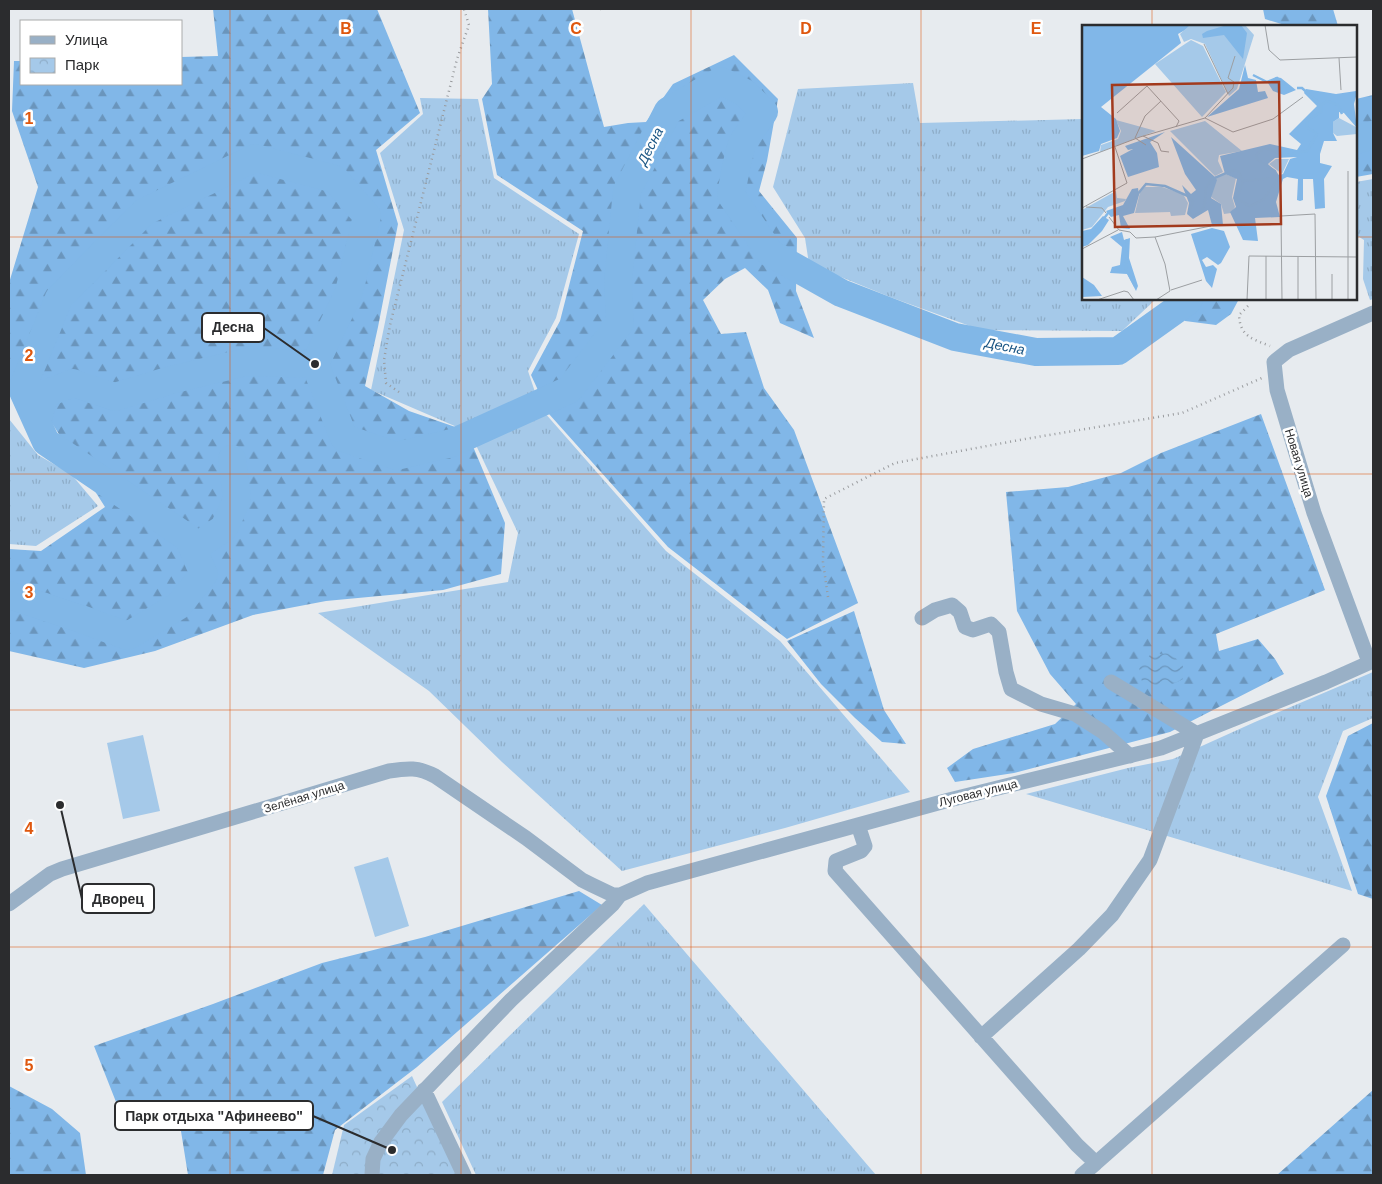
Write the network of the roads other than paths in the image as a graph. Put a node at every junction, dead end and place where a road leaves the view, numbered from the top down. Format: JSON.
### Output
{"nodes":[{"id":1,"x":1373,"y":313,"type":"edge"},
{"id":2,"x":922,"y":618,"type":"dead end"},
{"id":3,"x":1371,"y":662,"type":"edge"},
{"id":4,"x":1111,"y":682,"type":"dead end"},
{"id":5,"x":1197,"y":734,"type":"junction"},
{"id":6,"x":1130,"y":756,"type":"junction"},
{"id":7,"x":858,"y":825,"type":"junction"},
{"id":8,"x":620,"y":895,"type":"junction"},
{"id":9,"x":9,"y":904,"type":"edge"},
{"id":10,"x":1343,"y":945,"type":"dead end"},
{"id":11,"x":982,"y":1037,"type":"junction"},
{"id":12,"x":424,"y":1090,"type":"junction"},
{"id":13,"x":1096,"y":1163,"type":"junction"},
{"id":14,"x":372,"y":1175,"type":"edge"},
{"id":15,"x":464,"y":1175,"type":"edge"},
{"id":16,"x":1082,"y":1175,"type":"edge"}],
"edges":[{"from":1,"to":3,"type":"lane","name":"Новая улица"},
{"from":2,"to":6,"type":"lane"},
{"from":3,"to":5,"type":"lane","name":"Луговая улица"},
{"from":4,"to":5,"type":"lane"},
{"from":5,"to":6,"type":"lane","name":"Луговая улица"},
{"from":5,"to":11,"type":"lane"},
{"from":6,"to":7,"type":"lane","name":"Луговая улица"},
{"from":7,"to":8,"type":"lane","name":"Луговая улица"},
{"from":7,"to":11,"type":"lane"},
{"from":8,"to":9,"type":"lane","name":"Зелёная улица"},
{"from":8,"to":12,"type":"lane"},
{"from":10,"to":13,"type":"lane"},
{"from":11,"to":13,"type":"lane"},
{"from":12,"to":14,"type":"lane"},
{"from":12,"to":15,"type":"lane"},
{"from":13,"to":16,"type":"lane"}]}
